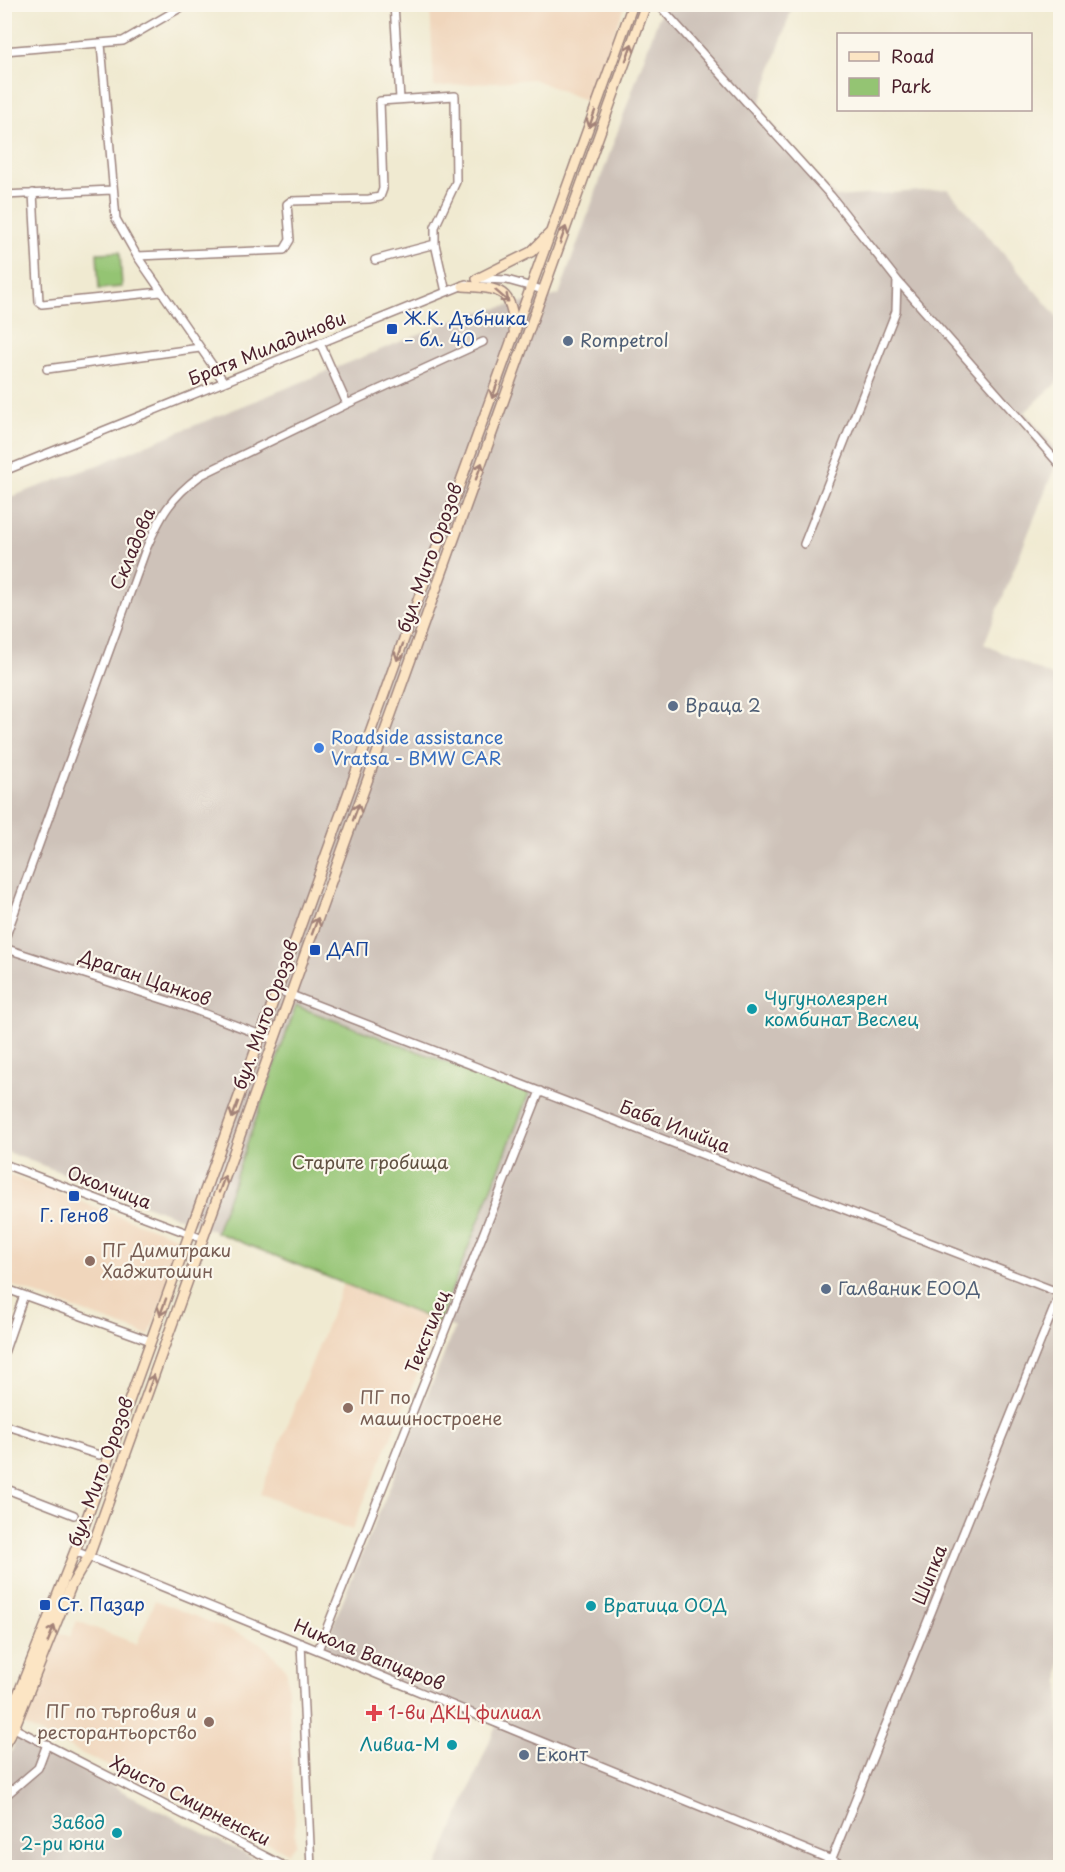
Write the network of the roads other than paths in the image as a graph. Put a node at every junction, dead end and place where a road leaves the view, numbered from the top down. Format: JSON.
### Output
{"nodes":[{"id":1,"x":187,"y":4,"type":"edge"},
{"id":2,"x":394,"y":4,"type":"edge"},
{"id":3,"x":633,"y":4,"type":"edge"},
{"id":4,"x":646,"y":4,"type":"edge"},
{"id":5,"x":658,"y":4,"type":"edge"},
{"id":6,"x":101,"y":44,"type":"junction"},
{"id":7,"x":4,"y":51,"type":"edge"},
{"id":8,"x":400,"y":99,"type":"junction"},
{"id":9,"x":112,"y":189,"type":"junction"},
{"id":10,"x":33,"y":193,"type":"junction"},
{"id":11,"x":4,"y":195,"type":"edge"},
{"id":12,"x":552,"y":231,"type":"junction"},
{"id":13,"x":435,"y":243,"type":"junction"},
{"id":14,"x":137,"y":256,"type":"junction"},
{"id":15,"x":375,"y":260,"type":"dead end"},
{"id":16,"x":477,"y":279,"type":"junction"},
{"id":17,"x":897,"y":280,"type":"junction"},
{"id":18,"x":463,"y":286,"type":"junction"},
{"id":19,"x":532,"y":286,"type":"junction"},
{"id":20,"x":543,"y":290,"type":"junction"},
{"id":21,"x":162,"y":292,"type":"junction"},
{"id":22,"x":446,"y":292,"type":"junction"},
{"id":23,"x":515,"y":335,"type":"junction"},
{"id":24,"x":483,"y":342,"type":"dead end"},
{"id":25,"x":320,"y":343,"type":"junction"},
{"id":26,"x":200,"y":348,"type":"junction"},
{"id":27,"x":47,"y":369,"type":"dead end"},
{"id":28,"x":224,"y":382,"type":"junction"},
{"id":29,"x":348,"y":404,"type":"junction"},
{"id":30,"x":1060,"y":465,"type":"edge"},
{"id":31,"x":4,"y":471,"type":"edge"},
{"id":32,"x":804,"y":544,"type":"dead end"},
{"id":33,"x":4,"y":941,"type":"edge"},
{"id":34,"x":4,"y":948,"type":"edge"},
{"id":35,"x":278,"y":990,"type":"junction"},
{"id":36,"x":291,"y":994,"type":"junction"},
{"id":37,"x":262,"y":1035,"type":"junction"},
{"id":38,"x":274,"y":1040,"type":"junction"},
{"id":39,"x":540,"y":1091,"type":"junction"},
{"id":40,"x":4,"y":1164,"type":"edge"},
{"id":41,"x":189,"y":1235,"type":"junction"},
{"id":42,"x":202,"y":1239,"type":"junction"},
{"id":43,"x":4,"y":1288,"type":"edge"},
{"id":44,"x":1060,"y":1293,"type":"edge"},
{"id":45,"x":24,"y":1295,"type":"junction"},
{"id":46,"x":151,"y":1341,"type":"junction"},
{"id":47,"x":4,"y":1353,"type":"edge"},
{"id":48,"x":4,"y":1425,"type":"edge"},
{"id":49,"x":99,"y":1455,"type":"dead end"},
{"id":50,"x":4,"y":1488,"type":"edge"},
{"id":51,"x":74,"y":1515,"type":"dead end"},
{"id":52,"x":75,"y":1551,"type":"junction"},
{"id":53,"x":89,"y":1556,"type":"junction"},
{"id":54,"x":301,"y":1643,"type":"junction"},
{"id":55,"x":318,"y":1650,"type":"junction"},
{"id":56,"x":9,"y":1729,"type":"edge"},
{"id":57,"x":46,"y":1744,"type":"junction"},
{"id":58,"x":4,"y":1745,"type":"edge"},
{"id":59,"x":4,"y":1797,"type":"edge"},
{"id":60,"x":832,"y":1859,"type":"junction"},
{"id":61,"x":288,"y":1868,"type":"edge"},
{"id":62,"x":311,"y":1868,"type":"edge"},
{"id":63,"x":828,"y":1868,"type":"edge"},
{"id":64,"x":851,"y":1868,"type":"edge"}],
"edges":[{"from":1,"to":6,"type":"street"},
{"from":2,"to":8,"type":"street"},
{"from":3,"to":12,"type":"main road","name":"бул. Мито Орозов","one_way":true},
{"from":20,"to":4,"type":"main road","name":"бул. Мито Орозов","one_way":true},
{"from":5,"to":17,"type":"street"},
{"from":6,"to":7,"type":"street"},
{"from":6,"to":9,"type":"street"},
{"from":8,"to":13,"type":"street"},
{"from":8,"to":14,"type":"street"},
{"from":9,"to":10,"type":"street"},
{"from":9,"to":14,"type":"street"},
{"from":10,"to":11,"type":"street"},
{"from":10,"to":21,"type":"street"},
{"from":12,"to":16,"type":"main road"},
{"from":12,"to":19,"type":"main road","name":"бул. Мито Орозов"},
{"from":13,"to":15,"type":"street"},
{"from":13,"to":22,"type":"street"},
{"from":14,"to":21,"type":"street"},
{"from":16,"to":18,"type":"street","name":"Братя Миладинови"},
{"from":16,"to":19,"type":"street","name":"Братя Миладинови"},
{"from":17,"to":30,"type":"street"},
{"from":17,"to":32,"type":"street"},
{"from":18,"to":22,"type":"street","name":"Братя Миладинови"},
{"from":18,"to":23,"type":"main road","one_way":true},
{"from":19,"to":20,"type":"street","name":"Братя Миладинови"},
{"from":19,"to":23,"type":"main road","name":"бул. Мито Орозов"},
{"from":36,"to":20,"type":"main road","name":"бул. Мито Орозов","one_way":true},
{"from":21,"to":26,"type":"street"},
{"from":22,"to":25,"type":"street","name":"Братя Миладинови"},
{"from":23,"to":35,"type":"main road","name":"бул. Мито Орозов","one_way":true},
{"from":24,"to":29,"type":"street","name":"Складова"},
{"from":25,"to":28,"type":"street","name":"Братя Миладинови"},
{"from":25,"to":29,"type":"street"},
{"from":26,"to":27,"type":"street"},
{"from":26,"to":28,"type":"street"},
{"from":28,"to":31,"type":"street","name":"Братя Миладинови"},
{"from":29,"to":33,"type":"street","name":"Складова"},
{"from":34,"to":37,"type":"street","name":"Драган Цанков"},
{"from":35,"to":36,"type":"street","name":"Баба Илийца"},
{"from":35,"to":37,"type":"main road","name":"бул. Мито Орозов"},
{"from":36,"to":38,"type":"main road","name":"бул. Мито Орозов"},
{"from":36,"to":39,"type":"street","name":"Баба Илийца"},
{"from":37,"to":38,"type":"street","name":"Драган Цанков"},
{"from":37,"to":41,"type":"main road","name":"бул. Мито Орозов","one_way":true},
{"from":42,"to":38,"type":"main road","name":"бул. Мито Орозов","one_way":true},
{"from":39,"to":44,"type":"street","name":"Баба Илийца"},
{"from":39,"to":55,"type":"street","name":"Текстилец"},
{"from":40,"to":41,"type":"street","name":"Околчица"},
{"from":41,"to":42,"type":"street","name":"Околчица"},
{"from":41,"to":46,"type":"main road","name":"бул. Мито Орозов","one_way":true},
{"from":53,"to":42,"type":"main road","name":"бул. Мито Орозов","one_way":true},
{"from":43,"to":45,"type":"street"},
{"from":44,"to":60,"type":"street","name":"Шипка"},
{"from":45,"to":46,"type":"street"},
{"from":45,"to":47,"type":"street"},
{"from":46,"to":52,"type":"main road","name":"бул. Мито Орозов"},
{"from":48,"to":49,"type":"street"},
{"from":50,"to":51,"type":"street"},
{"from":52,"to":53,"type":"street","name":"Никола Вапцаров"},
{"from":52,"to":56,"type":"main road","name":"бул. Мито Орозов"},
{"from":53,"to":54,"type":"street","name":"Никола Вапцаров"},
{"from":56,"to":53,"type":"main road","name":"бул. Мито Орозов","one_way":true},
{"from":54,"to":55,"type":"street","name":"Никола Вапцаров"},
{"from":54,"to":62,"type":"street"},
{"from":55,"to":60,"type":"street","name":"Никола Вапцаров"},
{"from":56,"to":57,"type":"street","name":"Христо Смирненски"},
{"from":56,"to":58,"type":"main road","name":"бул. Мито Орозов"},
{"from":57,"to":59,"type":"street"},
{"from":57,"to":61,"type":"street","name":"Христо Смирненски"},
{"from":60,"to":63,"type":"street","name":"Шипка"},
{"from":60,"to":64,"type":"street","name":"Никола Вапцаров"}]}
